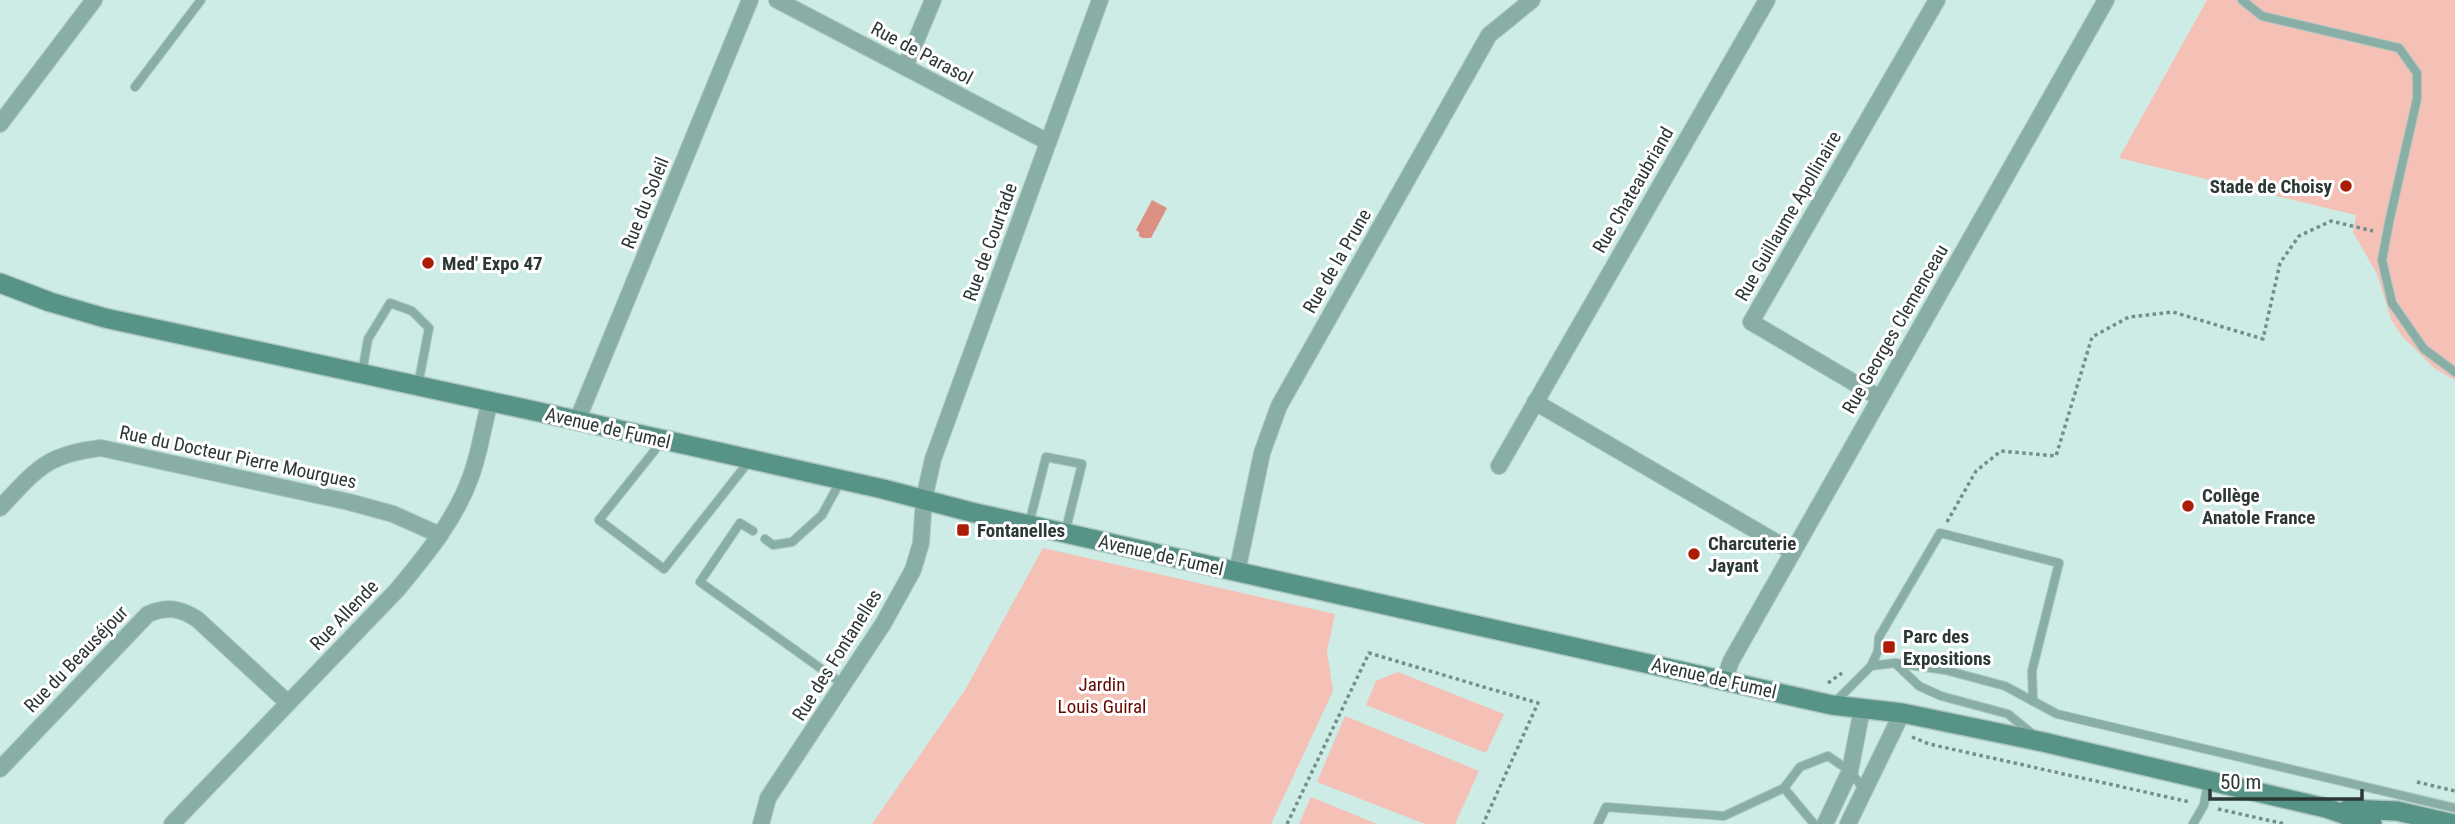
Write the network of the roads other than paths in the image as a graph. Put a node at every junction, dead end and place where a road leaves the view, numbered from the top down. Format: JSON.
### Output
{"nodes":[{"id":1,"x":94,"y":0,"type":"edge"},
{"id":2,"x":201,"y":0,"type":"edge"},
{"id":3,"x":750,"y":0,"type":"edge"},
{"id":4,"x":777,"y":0,"type":"edge"},
{"id":5,"x":933,"y":0,"type":"edge"},
{"id":6,"x":1100,"y":0,"type":"edge"},
{"id":7,"x":1532,"y":0,"type":"edge"},
{"id":8,"x":1767,"y":0,"type":"edge"},
{"id":9,"x":1937,"y":0,"type":"edge"},
{"id":10,"x":2106,"y":0,"type":"edge"},
{"id":11,"x":2242,"y":0,"type":"edge"},
{"id":12,"x":905,"y":67,"type":"junction"},
{"id":13,"x":135,"y":87,"type":"dead end"},
{"id":14,"x":0,"y":124,"type":"edge"},
{"id":15,"x":1048,"y":142,"type":"junction"},
{"id":16,"x":0,"y":283,"type":"edge"},
{"id":17,"x":2455,"y":372,"type":"edge"},
{"id":18,"x":362,"y":373,"type":"junction"},
{"id":19,"x":418,"y":385,"type":"junction"},
{"id":20,"x":1880,"y":398,"type":"junction"},
{"id":21,"x":490,"y":401,"type":"junction"},
{"id":22,"x":1535,"y":402,"type":"junction"},
{"id":23,"x":577,"y":421,"type":"junction"},
{"id":24,"x":663,"y":440,"type":"junction"},
{"id":25,"x":750,"y":460,"type":"junction"},
{"id":26,"x":1499,"y":466,"type":"dead end"},
{"id":27,"x":841,"y":480,"type":"junction"},
{"id":28,"x":924,"y":499,"type":"junction"},
{"id":29,"x":0,"y":508,"type":"edge"},
{"id":30,"x":1029,"y":525,"type":"junction"},
{"id":31,"x":752,"y":531,"type":"dead end"},
{"id":32,"x":1065,"y":533,"type":"junction"},
{"id":33,"x":440,"y":535,"type":"junction"},
{"id":34,"x":765,"y":539,"type":"dead end"},
{"id":35,"x":1793,"y":552,"type":"junction"},
{"id":36,"x":1237,"y":572,"type":"junction"},
{"id":37,"x":1895,"y":663,"type":"junction"},
{"id":38,"x":1871,"y":666,"type":"junction"},
{"id":39,"x":1724,"y":681,"type":"junction"},
{"id":40,"x":844,"y":685,"type":"junction"},
{"id":41,"x":2033,"y":701,"type":"junction"},
{"id":42,"x":288,"y":703,"type":"junction"},
{"id":43,"x":1832,"y":705,"type":"junction"},
{"id":44,"x":1862,"y":709,"type":"junction"},
{"id":45,"x":1898,"y":721,"type":"junction"},
{"id":46,"x":2043,"y":742,"type":"junction"},
{"id":47,"x":0,"y":769,"type":"edge"},
{"id":48,"x":1850,"y":771,"type":"junction"},
{"id":49,"x":2208,"y":781,"type":"junction"},
{"id":50,"x":1784,"y":788,"type":"junction"},
{"id":51,"x":1865,"y":791,"type":"junction"},
{"id":52,"x":2326,"y":808,"type":"junction"},
{"id":53,"x":2455,"y":808,"type":"edge"},
{"id":54,"x":172,"y":824,"type":"edge"},
{"id":55,"x":761,"y":824,"type":"edge"},
{"id":56,"x":1598,"y":824,"type":"edge"},
{"id":57,"x":1814,"y":824,"type":"edge"},
{"id":58,"x":1825,"y":824,"type":"edge"},
{"id":59,"x":1848,"y":824,"type":"edge"},
{"id":60,"x":2193,"y":824,"type":"edge"},
{"id":61,"x":2372,"y":824,"type":"edge"},
{"id":62,"x":2454,"y":824,"type":"edge"}],
"edges":[{"from":1,"to":14,"type":"street"},
{"from":2,"to":13,"type":"lane"},
{"from":3,"to":23,"type":"street","name":"Rue du Soleil"},
{"from":4,"to":12,"type":"street","name":"Rue de Parasol"},
{"from":5,"to":12,"type":"street"},
{"from":6,"to":15,"type":"street","name":"Rue de Courtade"},
{"from":7,"to":36,"type":"street","name":"Rue de la Prune"},
{"from":8,"to":22,"type":"street","name":"Rue Chateaubriand"},
{"from":9,"to":20,"type":"street","name":"Rue Guillaume Apollinaire"},
{"from":10,"to":20,"type":"street","name":"Rue Georges Clemenceau"},
{"from":11,"to":17,"type":"lane"},
{"from":12,"to":15,"type":"street","name":"Rue de Parasol"},
{"from":15,"to":28,"type":"street","name":"Rue de Courtade"},
{"from":16,"to":18,"type":"main road","name":"Avenue de Fumel"},
{"from":18,"to":19,"type":"main road","name":"Avenue de Fumel"},
{"from":18,"to":19,"type":"lane"},
{"from":19,"to":21,"type":"main road","name":"Avenue de Fumel"},
{"from":20,"to":35,"type":"street","name":"Rue Georges Clemenceau"},
{"from":21,"to":23,"type":"main road","name":"Avenue de Fumel"},
{"from":21,"to":33,"type":"street","name":"Rue Allende"},
{"from":22,"to":26,"type":"street","name":"Rue Chateaubriand"},
{"from":22,"to":35,"type":"street"},
{"from":23,"to":24,"type":"main road","name":"Avenue de Fumel"},
{"from":24,"to":25,"type":"main road","name":"Avenue de Fumel"},
{"from":24,"to":25,"type":"lane"},
{"from":25,"to":27,"type":"main road","name":"Avenue de Fumel"},
{"from":27,"to":28,"type":"main road","name":"Avenue de Fumel"},
{"from":27,"to":34,"type":"lane"},
{"from":28,"to":30,"type":"main road","name":"Avenue de Fumel"},
{"from":28,"to":40,"type":"street","name":"Rue des Fontanelles"},
{"from":29,"to":33,"type":"street","name":"Rue du Docteur Pierre Mourgues"},
{"from":30,"to":32,"type":"main road","name":"Avenue de Fumel"},
{"from":30,"to":32,"type":"lane"},
{"from":31,"to":40,"type":"lane"},
{"from":32,"to":36,"type":"main road","name":"Avenue de Fumel"},
{"from":33,"to":42,"type":"street","name":"Rue Allende"},
{"from":35,"to":39,"type":"street","name":"Rue Georges Clemenceau"},
{"from":36,"to":39,"type":"main road","name":"Avenue de Fumel"},
{"from":37,"to":38,"type":"lane"},
{"from":37,"to":41,"type":"lane"},
{"from":37,"to":46,"type":"lane"},
{"from":38,"to":41,"type":"lane"},
{"from":38,"to":43,"type":"lane"},
{"from":39,"to":43,"type":"main road","name":"Avenue de Fumel"},
{"from":40,"to":55,"type":"street","name":"Rue des Fontanelles"},
{"from":41,"to":53,"type":"lane"},
{"from":42,"to":47,"type":"street","name":"Rue du Beauséjour"},
{"from":42,"to":54,"type":"street","name":"Rue Allende"},
{"from":43,"to":44,"type":"main road","name":"Avenue de Fumel"},
{"from":44,"to":45,"type":"main road","name":"Avenue de Fumel"},
{"from":44,"to":48,"type":"street"},
{"from":45,"to":46,"type":"main road","name":"Avenue de Fumel"},
{"from":45,"to":51,"type":"street"},
{"from":46,"to":49,"type":"main road","name":"Avenue de Fumel"},
{"from":48,"to":50,"type":"lane"},
{"from":48,"to":51,"type":"lane"},
{"from":48,"to":58,"type":"street"},
{"from":49,"to":52,"type":"main road","name":"Avenue de Fumel"},
{"from":49,"to":60,"type":"lane"},
{"from":50,"to":56,"type":"lane"},
{"from":50,"to":57,"type":"lane"},
{"from":51,"to":59,"type":"street"},
{"from":52,"to":61,"type":"main road","name":"Avenue de Fumel"},
{"from":52,"to":62,"type":"main road","name":"Avenue de Fumel"}]}
